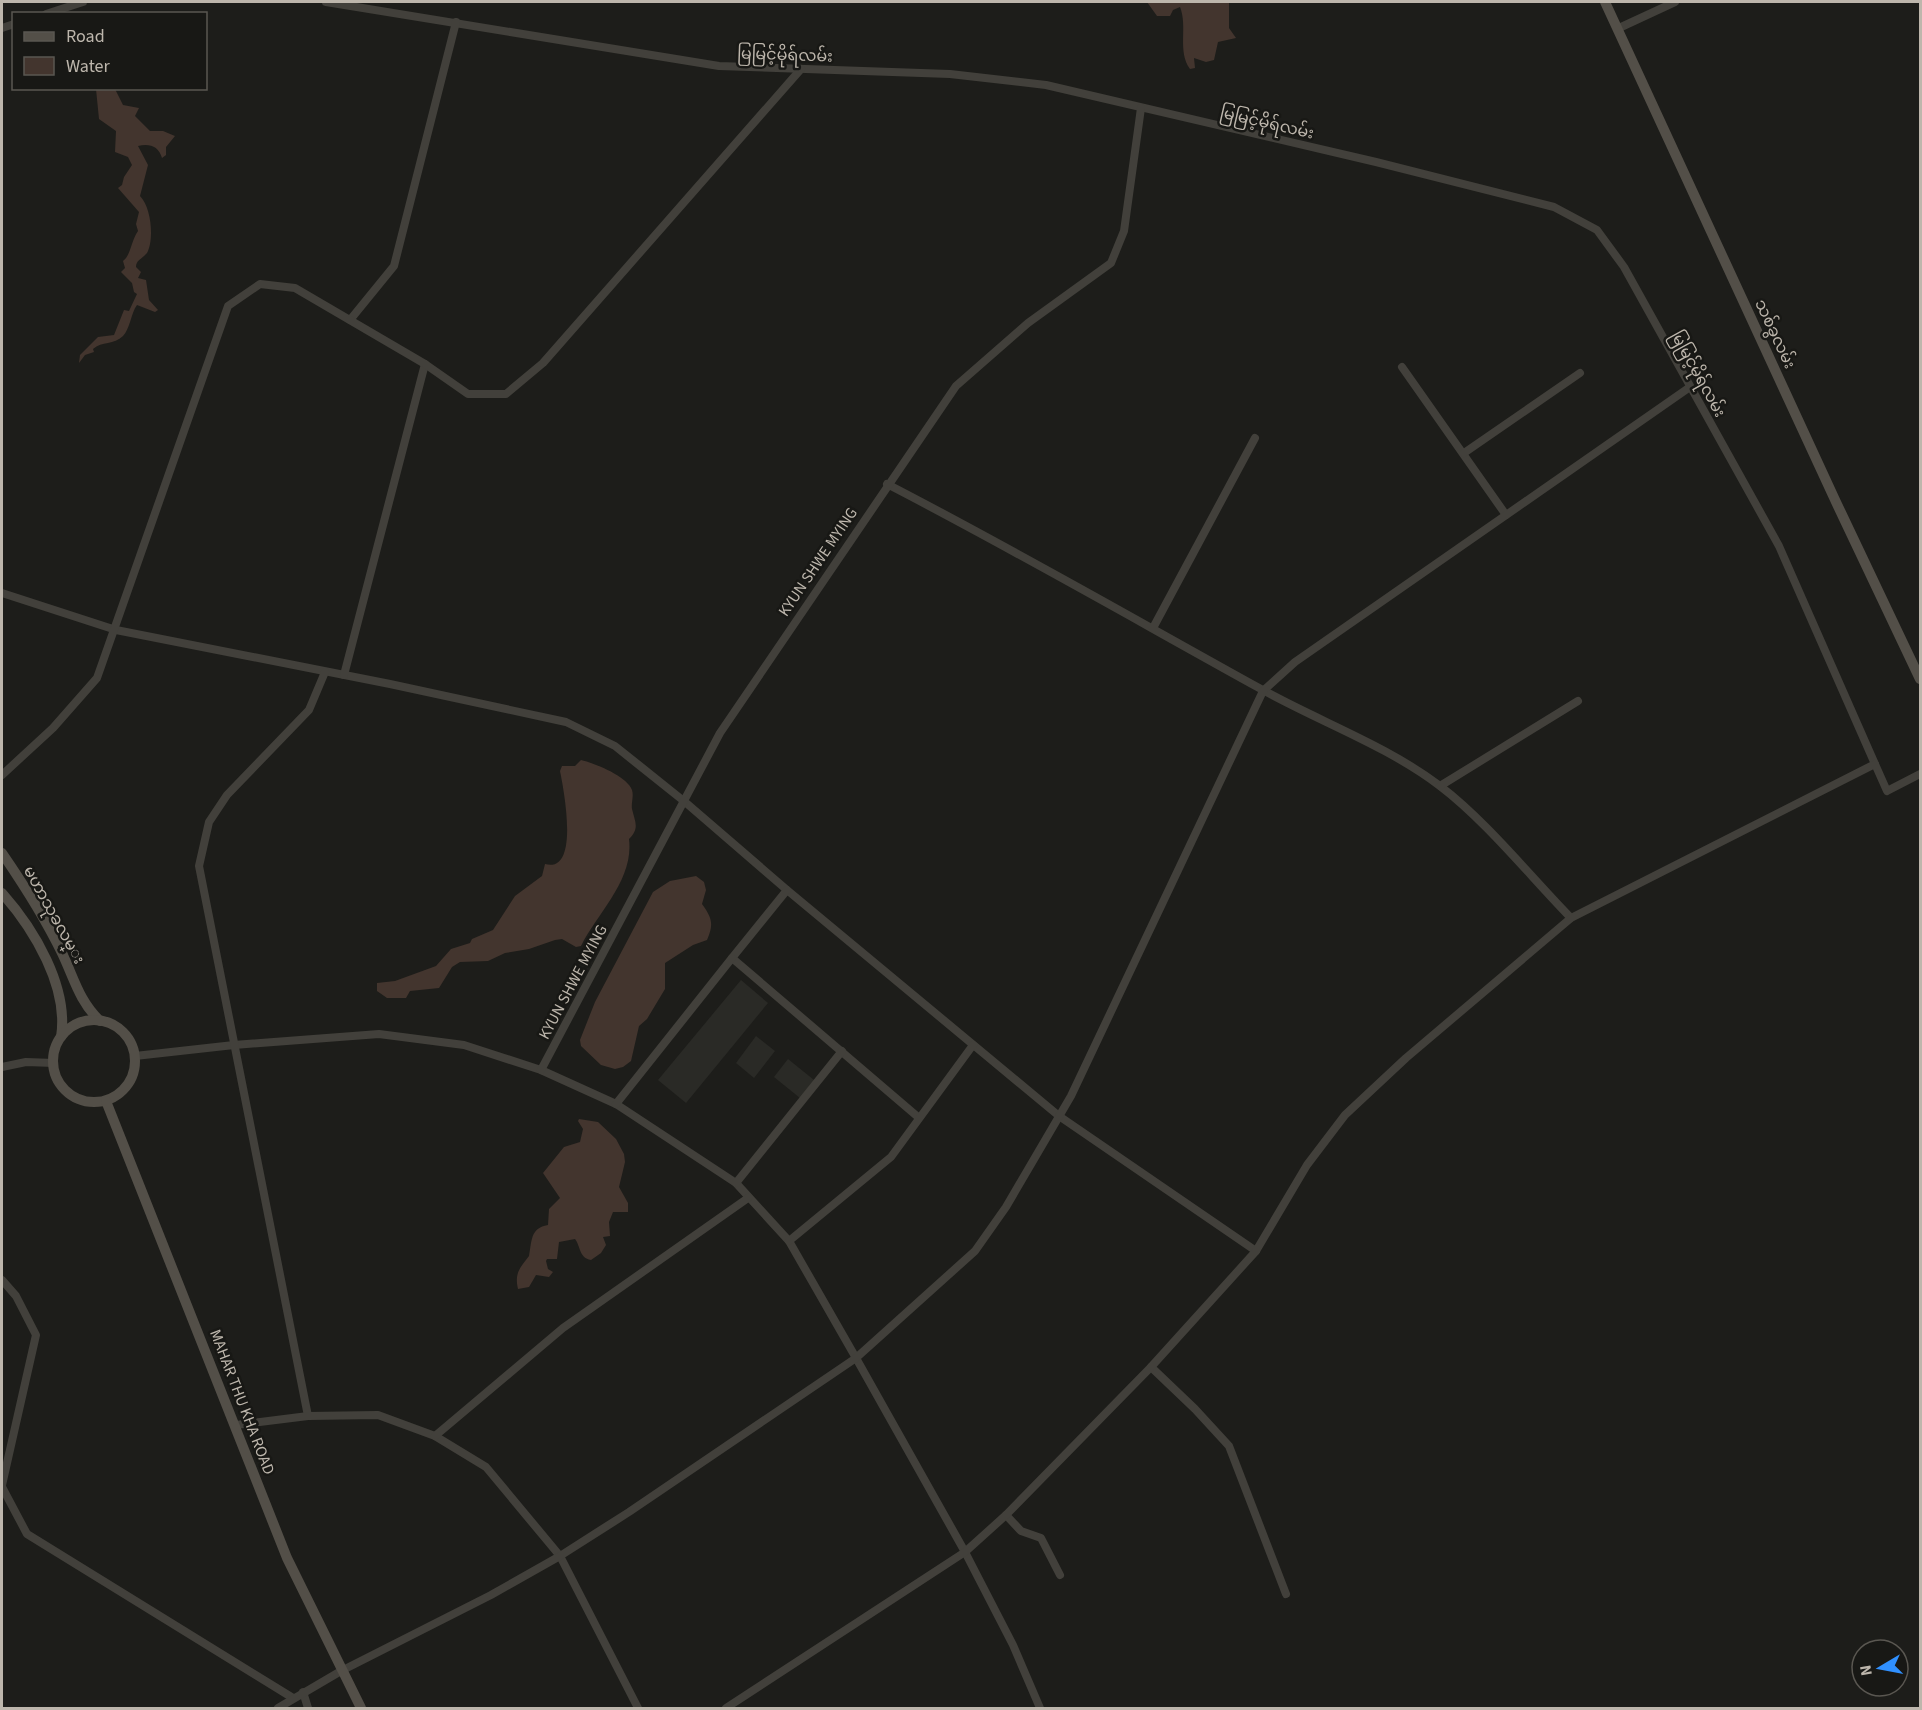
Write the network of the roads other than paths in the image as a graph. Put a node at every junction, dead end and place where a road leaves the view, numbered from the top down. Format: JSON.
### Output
{"nodes":[{"id":1,"x":83,"y":2,"type":"edge"},
{"id":2,"x":326,"y":2,"type":"edge"},
{"id":3,"x":1605,"y":2,"type":"edge"},
{"id":4,"x":1675,"y":2,"type":"edge"},
{"id":5,"x":52,"y":12,"type":"edge"},
{"id":6,"x":456,"y":22,"type":"junction"},
{"id":7,"x":1619,"y":28,"type":"junction"},
{"id":8,"x":801,"y":69,"type":"junction"},
{"id":9,"x":1141,"y":108,"type":"junction"},
{"id":10,"x":350,"y":320,"type":"junction"},
{"id":11,"x":425,"y":364,"type":"junction"},
{"id":12,"x":1402,"y":367,"type":"dead end"},
{"id":13,"x":1580,"y":373,"type":"dead end"},
{"id":14,"x":1690,"y":387,"type":"junction"},
{"id":15,"x":1255,"y":438,"type":"dead end"},
{"id":16,"x":1464,"y":453,"type":"junction"},
{"id":17,"x":887,"y":484,"type":"junction"},
{"id":18,"x":1506,"y":515,"type":"junction"},
{"id":19,"x":2,"y":592,"type":"edge"},
{"id":20,"x":1153,"y":628,"type":"junction"},
{"id":21,"x":116,"y":630,"type":"junction"},
{"id":22,"x":326,"y":672,"type":"junction"},
{"id":23,"x":344,"y":675,"type":"junction"},
{"id":24,"x":1920,"y":678,"type":"edge"},
{"id":25,"x":1263,"y":691,"type":"junction"},
{"id":26,"x":1578,"y":701,"type":"dead end"},
{"id":27,"x":1875,"y":764,"type":"junction"},
{"id":28,"x":1920,"y":774,"type":"edge"},
{"id":29,"x":2,"y":775,"type":"edge"},
{"id":30,"x":1440,"y":786,"type":"junction"},
{"id":31,"x":685,"y":802,"type":"junction"},
{"id":32,"x":2,"y":853,"type":"edge"},
{"id":33,"x":787,"y":890,"type":"junction"},
{"id":34,"x":2,"y":893,"type":"edge"},
{"id":35,"x":1571,"y":918,"type":"junction"},
{"id":36,"x":732,"y":958,"type":"junction"},
{"id":37,"x":100,"y":1021,"type":"junction"},
{"id":38,"x":61,"y":1037,"type":"junction"},
{"id":39,"x":234,"y":1045,"type":"junction"},
{"id":40,"x":973,"y":1045,"type":"junction"},
{"id":41,"x":842,"y":1051,"type":"junction"},
{"id":42,"x":135,"y":1056,"type":"junction"},
{"id":43,"x":54,"y":1063,"type":"junction"},
{"id":44,"x":2,"y":1067,"type":"edge"},
{"id":45,"x":541,"y":1070,"type":"junction"},
{"id":46,"x":106,"y":1101,"type":"junction"},
{"id":47,"x":616,"y":1104,"type":"junction"},
{"id":48,"x":1059,"y":1116,"type":"junction"},
{"id":49,"x":918,"y":1117,"type":"junction"},
{"id":50,"x":736,"y":1183,"type":"junction"},
{"id":51,"x":748,"y":1198,"type":"junction"},
{"id":52,"x":789,"y":1241,"type":"junction"},
{"id":53,"x":1256,"y":1251,"type":"junction"},
{"id":54,"x":2,"y":1280,"type":"edge"},
{"id":55,"x":856,"y":1358,"type":"junction"},
{"id":56,"x":1151,"y":1367,"type":"junction"},
{"id":57,"x":308,"y":1416,"type":"junction"},
{"id":58,"x":236,"y":1425,"type":"junction"},
{"id":59,"x":435,"y":1436,"type":"junction"},
{"id":60,"x":2,"y":1486,"type":"edge"},
{"id":61,"x":1006,"y":1515,"type":"junction"},
{"id":62,"x":965,"y":1552,"type":"junction"},
{"id":63,"x":560,"y":1556,"type":"junction"},
{"id":64,"x":1060,"y":1575,"type":"dead end"},
{"id":65,"x":1286,"y":1594,"type":"dead end"},
{"id":66,"x":341,"y":1671,"type":"junction"},
{"id":67,"x":303,"y":1692,"type":"junction"},
{"id":68,"x":293,"y":1698,"type":"junction"},
{"id":69,"x":278,"y":1708,"type":"edge"},
{"id":70,"x":308,"y":1708,"type":"edge"},
{"id":71,"x":362,"y":1708,"type":"edge"},
{"id":72,"x":638,"y":1708,"type":"edge"},
{"id":73,"x":726,"y":1708,"type":"edge"},
{"id":74,"x":1040,"y":1708,"type":"edge"}],
"edges":[{"from":1,"to":5,"type":"street"},
{"from":2,"to":6,"type":"street","name":"မြမြင့်မိုရ်လမ်း"},
{"from":3,"to":7,"type":"main road","name":"သစ်ခွလမ်း"},
{"from":4,"to":7,"type":"street"},
{"from":6,"to":8,"type":"street","name":"မြမြင့်မိုရ်လမ်း"},
{"from":6,"to":10,"type":"street"},
{"from":7,"to":24,"type":"main road","name":"သစ်ခွလမ်း"},
{"from":8,"to":9,"type":"street","name":"မြမြင့်မိုရ်လမ်း"},
{"from":8,"to":11,"type":"street"},
{"from":9,"to":14,"type":"street","name":"မြမြင့်မိုရ်လမ်း"},
{"from":9,"to":17,"type":"street","name":"KYUN SHWE MYING"},
{"from":10,"to":11,"type":"street"},
{"from":10,"to":21,"type":"street"},
{"from":11,"to":23,"type":"street"},
{"from":12,"to":16,"type":"street"},
{"from":13,"to":16,"type":"street"},
{"from":14,"to":18,"type":"street"},
{"from":14,"to":27,"type":"street","name":"မြမြင့်မိုရ်လမ်း"},
{"from":15,"to":20,"type":"street"},
{"from":16,"to":18,"type":"street"},
{"from":17,"to":20,"type":"street"},
{"from":17,"to":31,"type":"street","name":"KYUN SHWE MYING"},
{"from":18,"to":25,"type":"street"},
{"from":19,"to":21,"type":"street"},
{"from":20,"to":25,"type":"street"},
{"from":21,"to":22,"type":"street"},
{"from":21,"to":29,"type":"street"},
{"from":22,"to":23,"type":"street"},
{"from":22,"to":39,"type":"street"},
{"from":23,"to":31,"type":"street"},
{"from":25,"to":30,"type":"street"},
{"from":25,"to":48,"type":"street"},
{"from":26,"to":30,"type":"street"},
{"from":27,"to":28,"type":"street","name":"မြမြင့်မိုရ်လမ်း"},
{"from":27,"to":35,"type":"street"},
{"from":30,"to":35,"type":"street"},
{"from":31,"to":33,"type":"street"},
{"from":31,"to":45,"type":"street","name":"KYUN SHWE MYING"},
{"from":32,"to":37,"type":"main road","name":"မဟာသုခလမ္း"},
{"from":33,"to":36,"type":"street"},
{"from":33,"to":40,"type":"street"},
{"from":34,"to":38,"type":"main road","name":"မဟာသုခလမ္း"},
{"from":35,"to":53,"type":"street"},
{"from":36,"to":41,"type":"street"},
{"from":36,"to":47,"type":"street"},
{"from":37,"to":38,"type":"main road"},
{"from":37,"to":42,"type":"main road"},
{"from":38,"to":43,"type":"main road"},
{"from":39,"to":42,"type":"street"},
{"from":39,"to":45,"type":"street"},
{"from":39,"to":57,"type":"street"},
{"from":40,"to":48,"type":"street"},
{"from":40,"to":49,"type":"street"},
{"from":41,"to":49,"type":"street"},
{"from":41,"to":50,"type":"street"},
{"from":42,"to":46,"type":"main road"},
{"from":43,"to":44,"type":"street"},
{"from":43,"to":46,"type":"main road"},
{"from":45,"to":47,"type":"street"},
{"from":46,"to":58,"type":"main road","name":"MAHAR THU KHA ROAD"},
{"from":47,"to":50,"type":"street"},
{"from":48,"to":53,"type":"street"},
{"from":48,"to":55,"type":"street"},
{"from":49,"to":52,"type":"street"},
{"from":50,"to":51,"type":"street"},
{"from":51,"to":52,"type":"street"},
{"from":51,"to":59,"type":"street"},
{"from":52,"to":55,"type":"street"},
{"from":53,"to":56,"type":"street"},
{"from":54,"to":60,"type":"street"},
{"from":55,"to":62,"type":"street"},
{"from":55,"to":63,"type":"street"},
{"from":56,"to":61,"type":"street"},
{"from":56,"to":65,"type":"street"},
{"from":57,"to":58,"type":"street"},
{"from":57,"to":59,"type":"street"},
{"from":58,"to":66,"type":"main road","name":"MAHAR THU KHA ROAD"},
{"from":59,"to":63,"type":"street"},
{"from":60,"to":68,"type":"street"},
{"from":61,"to":62,"type":"street"},
{"from":61,"to":64,"type":"street"},
{"from":62,"to":73,"type":"street"},
{"from":62,"to":74,"type":"street"},
{"from":63,"to":66,"type":"street"},
{"from":63,"to":72,"type":"street"},
{"from":66,"to":67,"type":"street"},
{"from":66,"to":71,"type":"main road","name":"MAHAR THU KHA ROAD"},
{"from":67,"to":68,"type":"street"},
{"from":67,"to":70,"type":"street"},
{"from":68,"to":69,"type":"street"}]}
